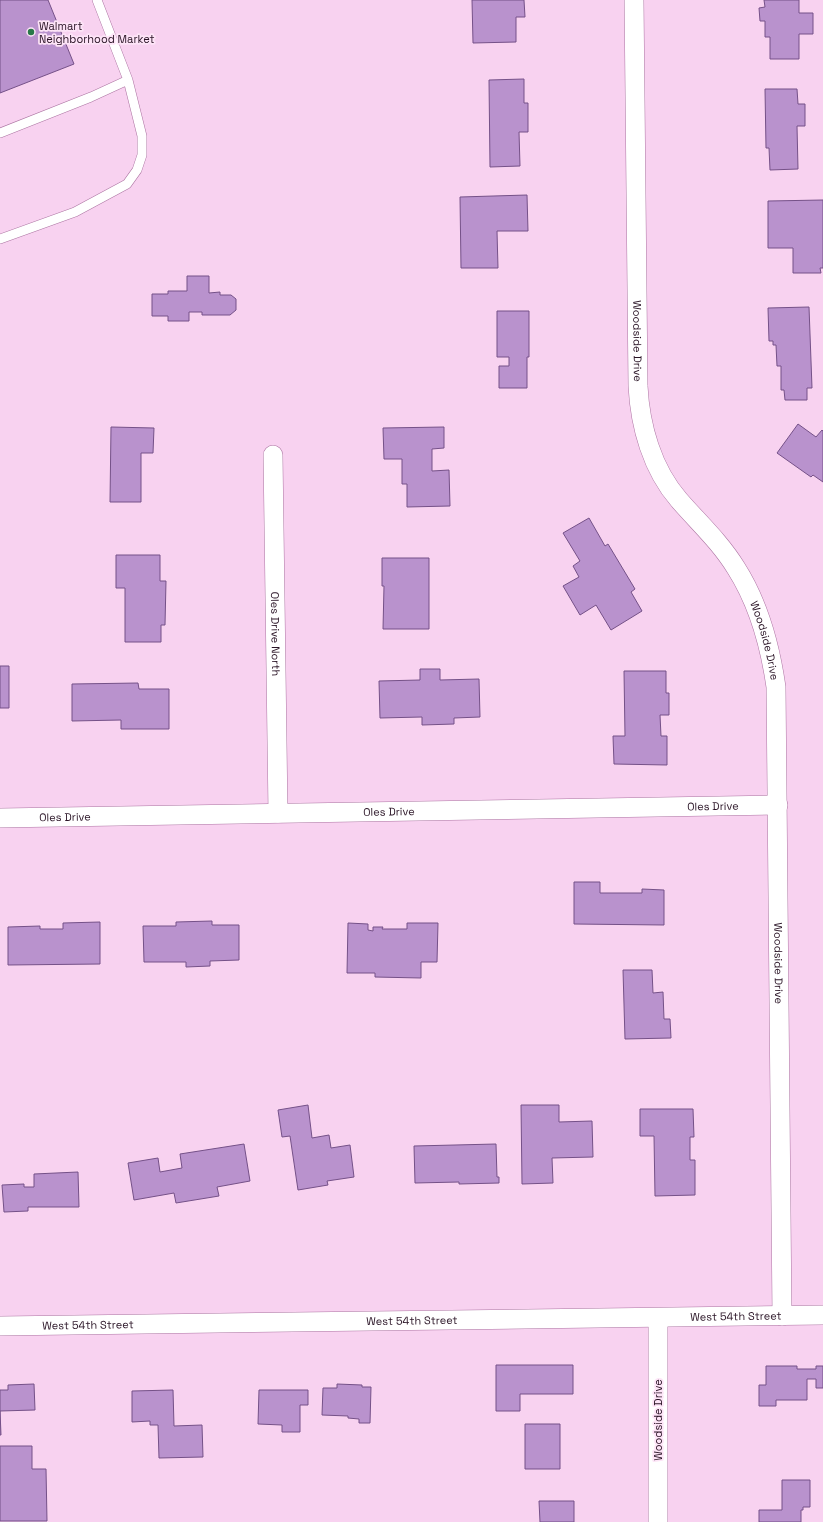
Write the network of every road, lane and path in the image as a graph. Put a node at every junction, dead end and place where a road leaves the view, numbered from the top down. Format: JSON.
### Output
{"nodes":[{"id":1,"x":97,"y":0,"type":"edge"},
{"id":2,"x":634,"y":0,"type":"edge"},
{"id":3,"x":128,"y":80,"type":"junction"},
{"id":4,"x":0,"y":133,"type":"edge"},
{"id":5,"x":0,"y":239,"type":"edge"},
{"id":6,"x":272,"y":455,"type":"dead end"},
{"id":7,"x":778,"y":805,"type":"junction"},
{"id":8,"x":278,"y":813,"type":"junction"},
{"id":9,"x":0,"y":818,"type":"edge"},
{"id":10,"x":782,"y":1316,"type":"junction"},
{"id":11,"x":823,"y":1316,"type":"edge"},
{"id":12,"x":658,"y":1318,"type":"junction"},
{"id":13,"x":0,"y":1326,"type":"edge"},
{"id":14,"x":658,"y":1522,"type":"edge"}],
"edges":[{"from":1,"to":3,"type":"lane"},
{"from":2,"to":7,"type":"street","name":"Woodside Drive"},
{"from":3,"to":4,"type":"lane"},
{"from":3,"to":5,"type":"lane"},
{"from":6,"to":8,"type":"street","name":"Oles Drive North"},
{"from":7,"to":8,"type":"street","name":"Oles Drive"},
{"from":7,"to":10,"type":"street","name":"Woodside Drive"},
{"from":8,"to":9,"type":"street","name":"Oles Drive"},
{"from":10,"to":11,"type":"street","name":"West 54th Street"},
{"from":10,"to":12,"type":"street","name":"West 54th Street"},
{"from":12,"to":13,"type":"street","name":"West 54th Street"},
{"from":12,"to":14,"type":"street","name":"Woodside Drive"}]}
